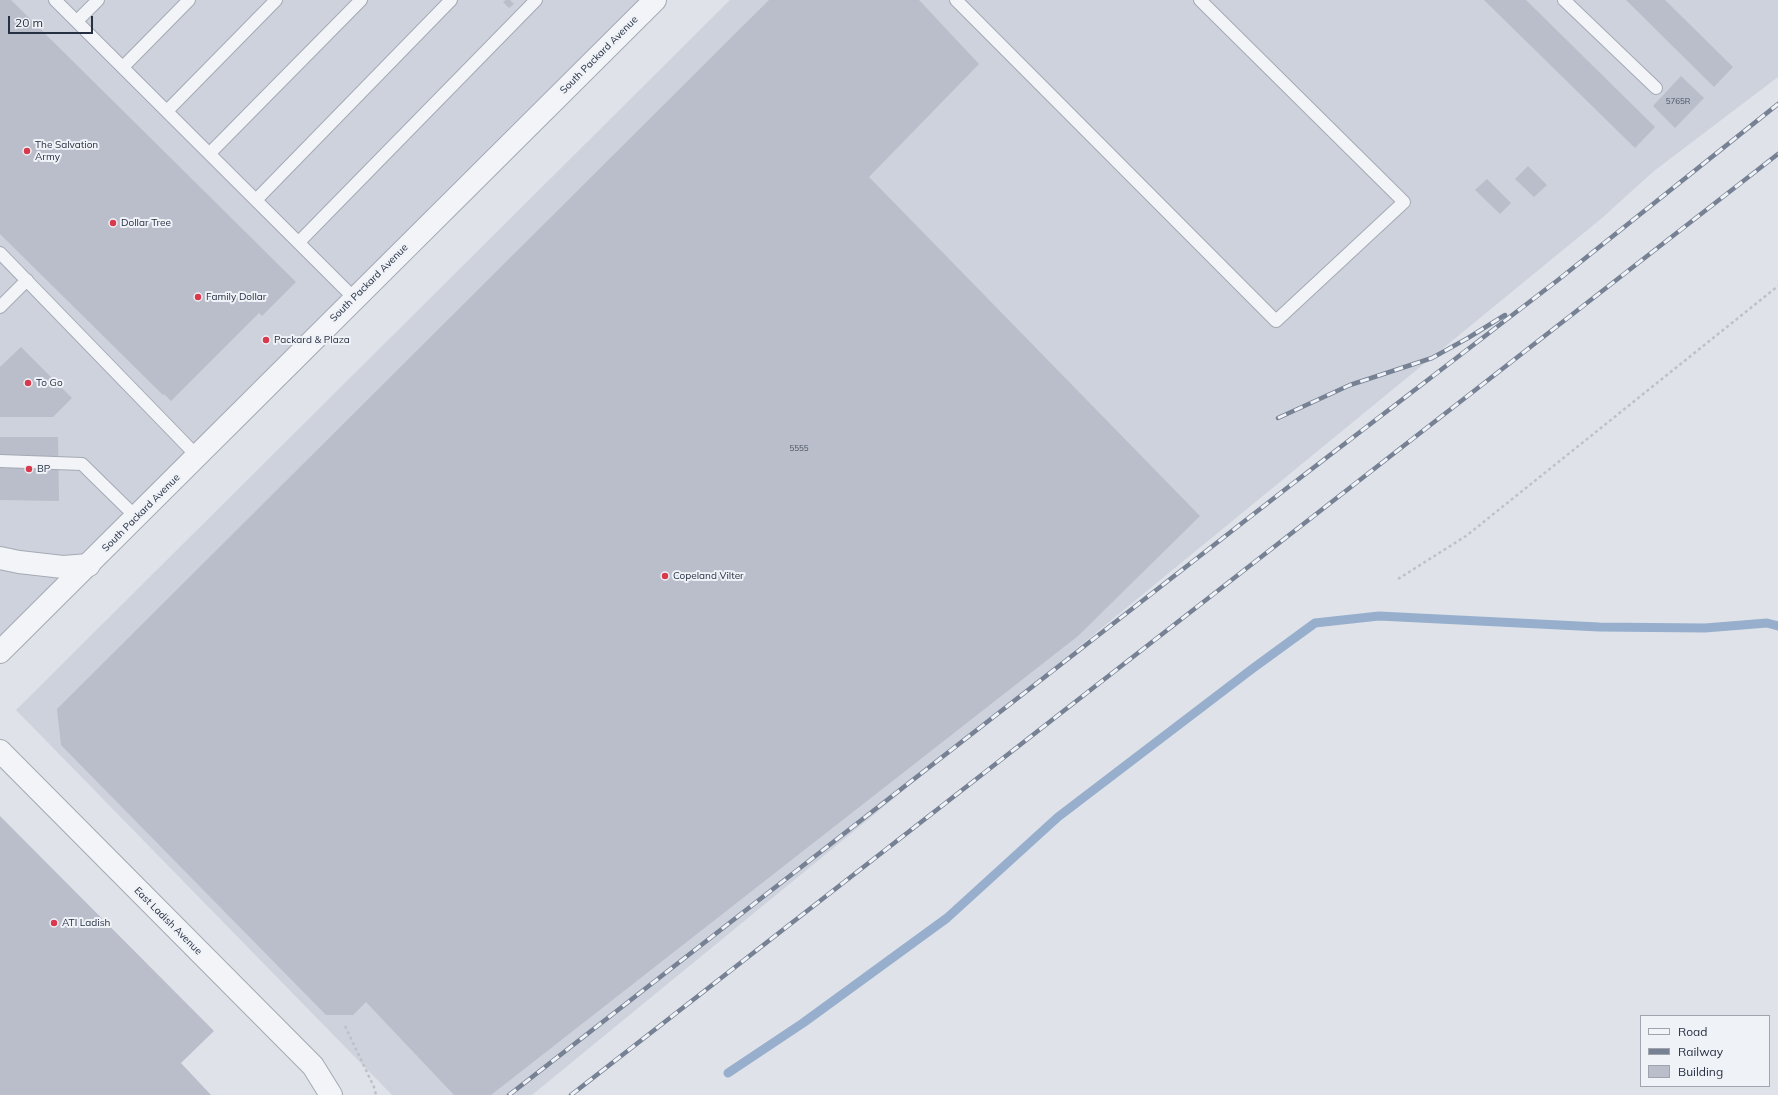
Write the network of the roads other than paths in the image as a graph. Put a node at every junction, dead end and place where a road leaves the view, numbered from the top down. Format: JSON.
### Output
{"nodes":[{"id":1,"x":55,"y":0,"type":"edge"},
{"id":2,"x":98,"y":0,"type":"edge"},
{"id":3,"x":189,"y":0,"type":"edge"},
{"id":4,"x":276,"y":0,"type":"edge"},
{"id":5,"x":361,"y":0,"type":"edge"},
{"id":6,"x":451,"y":0,"type":"edge"},
{"id":7,"x":536,"y":0,"type":"edge"},
{"id":8,"x":655,"y":0,"type":"edge"},
{"id":9,"x":956,"y":0,"type":"edge"},
{"id":10,"x":1200,"y":0,"type":"edge"},
{"id":11,"x":1564,"y":0,"type":"edge"},
{"id":12,"x":77,"y":21,"type":"junction"},
{"id":13,"x":123,"y":66,"type":"junction"},
{"id":14,"x":1656,"y":88,"type":"dead end"},
{"id":15,"x":167,"y":111,"type":"junction"},
{"id":16,"x":210,"y":153,"type":"junction"},
{"id":17,"x":256,"y":200,"type":"junction"},
{"id":18,"x":299,"y":242,"type":"junction"},
{"id":19,"x":0,"y":253,"type":"edge"},
{"id":20,"x":27,"y":280,"type":"junction"},
{"id":21,"x":354,"y":298,"type":"junction"},
{"id":22,"x":0,"y":307,"type":"edge"},
{"id":23,"x":197,"y":456,"type":"junction"},
{"id":24,"x":0,"y":461,"type":"edge"},
{"id":25,"x":136,"y":517,"type":"junction"},
{"id":26,"x":0,"y":558,"type":"edge"},
{"id":27,"x":89,"y":565,"type":"junction"},
{"id":28,"x":1,"y":645,"type":"edge"},
{"id":29,"x":0,"y":751,"type":"edge"},
{"id":30,"x":331,"y":1095,"type":"edge"}],
"edges":[{"from":1,"to":12,"type":"lane"},
{"from":2,"to":12,"type":"lane"},
{"from":3,"to":13,"type":"lane"},
{"from":4,"to":15,"type":"lane"},
{"from":5,"to":16,"type":"lane"},
{"from":6,"to":17,"type":"lane"},
{"from":7,"to":18,"type":"lane"},
{"from":8,"to":21,"type":"street","name":"South Packard Avenue"},
{"from":9,"to":10,"type":"lane"},
{"from":11,"to":14,"type":"lane"},
{"from":12,"to":13,"type":"lane"},
{"from":13,"to":15,"type":"lane"},
{"from":15,"to":16,"type":"lane"},
{"from":16,"to":17,"type":"lane"},
{"from":17,"to":18,"type":"lane"},
{"from":18,"to":21,"type":"lane"},
{"from":19,"to":20,"type":"lane"},
{"from":20,"to":22,"type":"lane"},
{"from":20,"to":23,"type":"lane"},
{"from":21,"to":23,"type":"street","name":"South Packard Avenue"},
{"from":23,"to":25,"type":"street","name":"South Packard Avenue"},
{"from":24,"to":25,"type":"lane"},
{"from":25,"to":27,"type":"street","name":"South Packard Avenue"},
{"from":26,"to":27,"type":"street"},
{"from":27,"to":28,"type":"street","name":"South Packard Avenue"},
{"from":29,"to":30,"type":"street","name":"East Ladish Avenue"}]}
